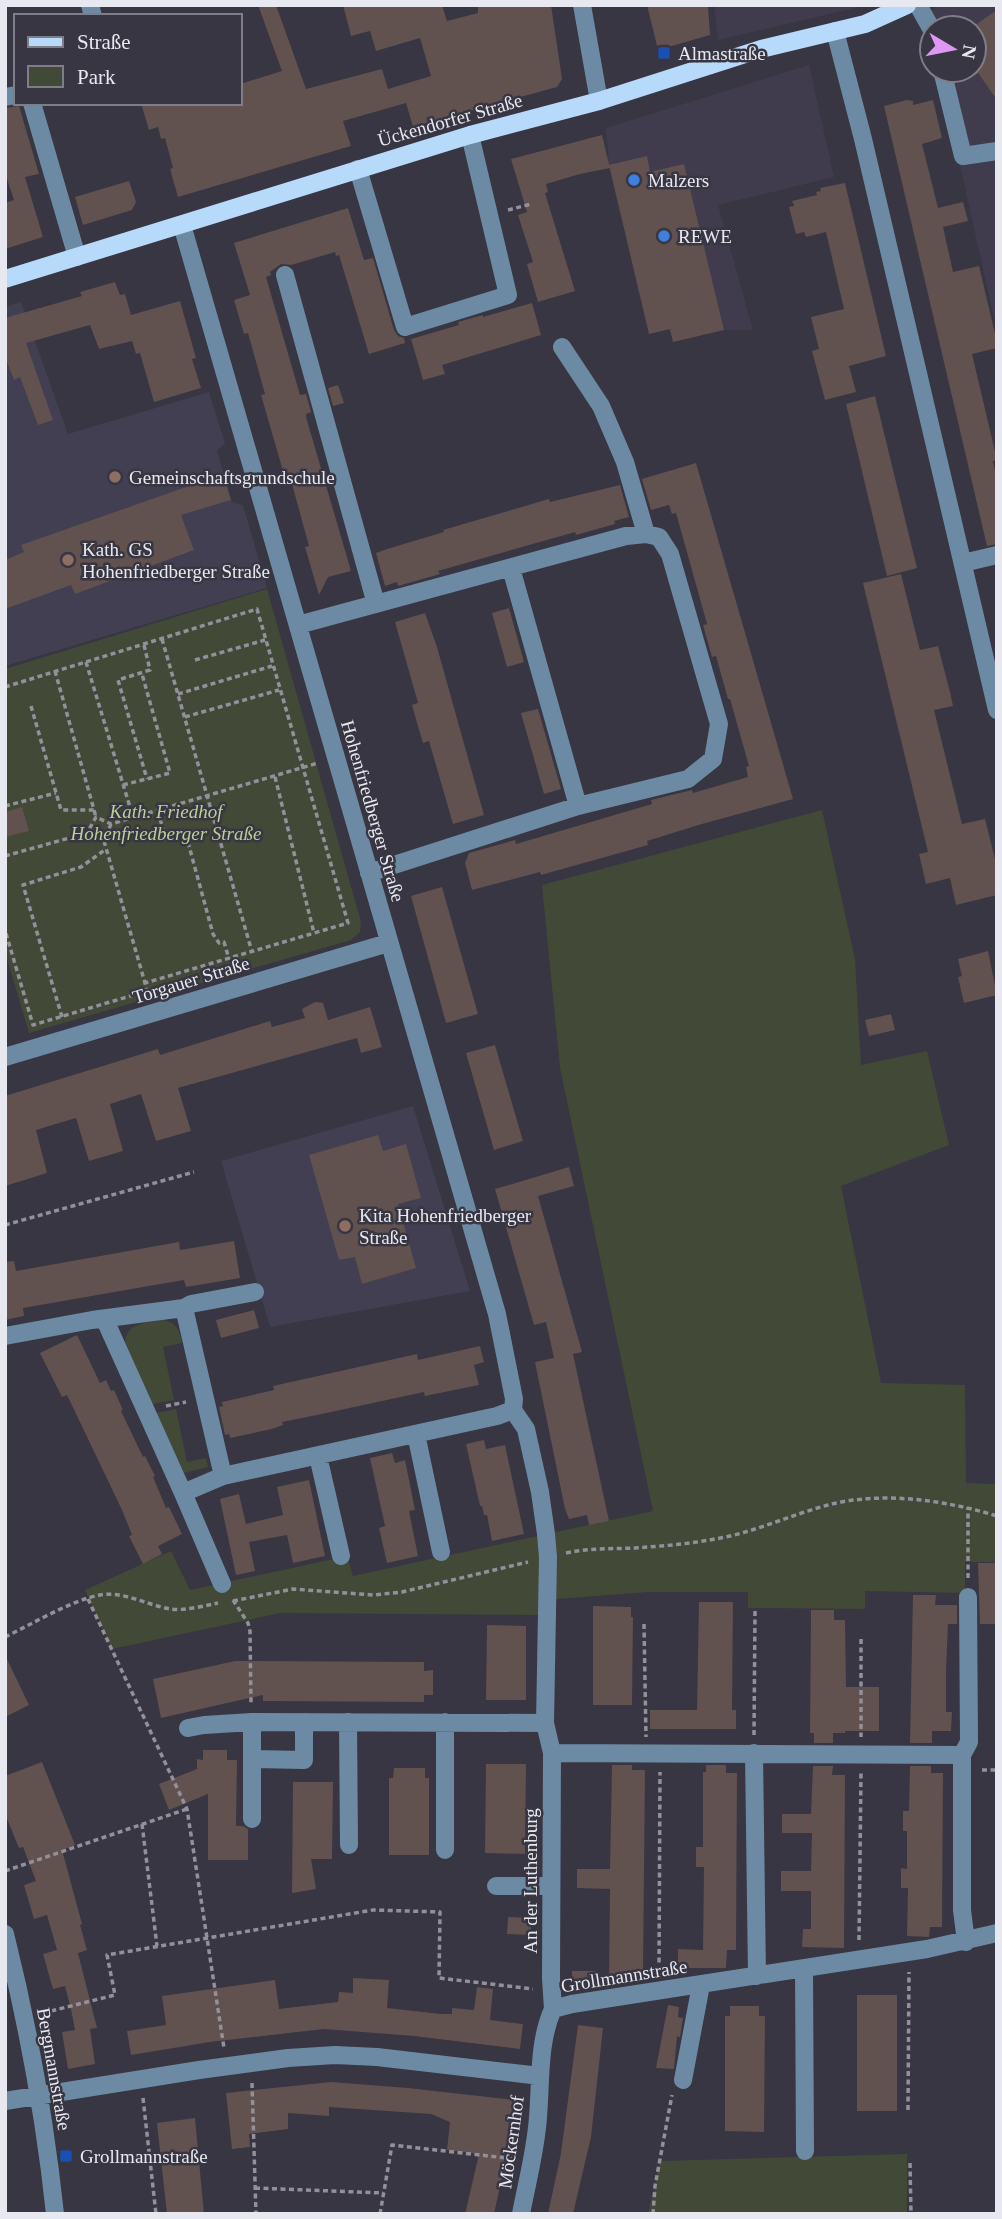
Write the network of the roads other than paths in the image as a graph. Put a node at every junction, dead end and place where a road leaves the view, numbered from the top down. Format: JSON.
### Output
{"nodes":[{"id":1,"x":582,"y":5,"type":"edge"},
{"id":2,"x":907,"y":5,"type":"edge"},
{"id":3,"x":835,"y":32,"type":"junction"},
{"id":4,"x":945,"y":84,"type":"edge"},
{"id":5,"x":599,"y":101,"type":"junction"},
{"id":6,"x":33,"y":105,"type":"edge"},
{"id":7,"x":470,"y":135,"type":"junction"},
{"id":8,"x":997,"y":151,"type":"edge"},
{"id":9,"x":358,"y":169,"type":"junction"},
{"id":10,"x":182,"y":225,"type":"junction"},
{"id":11,"x":77,"y":257,"type":"junction"},
{"id":12,"x":285,"y":275,"type":"dead end"},
{"id":13,"x":5,"y":279,"type":"edge"},
{"id":14,"x":562,"y":347,"type":"dead end"},
{"id":15,"x":646,"y":534,"type":"junction"},
{"id":16,"x":997,"y":555,"type":"edge"},
{"id":17,"x":963,"y":563,"type":"junction"},
{"id":18,"x":511,"y":568,"type":"junction"},
{"id":19,"x":376,"y":604,"type":"junction"},
{"id":20,"x":298,"y":625,"type":"junction"},
{"id":21,"x":990,"y":660,"type":"edge"},
{"id":22,"x":997,"y":710,"type":"edge"},
{"id":23,"x":578,"y":806,"type":"junction"},
{"id":24,"x":369,"y":873,"type":"junction"},
{"id":25,"x":388,"y":943,"type":"junction"},
{"id":26,"x":5,"y":1057,"type":"edge"},
{"id":27,"x":255,"y":1292,"type":"dead end"},
{"id":28,"x":184,"y":1308,"type":"junction"},
{"id":29,"x":105,"y":1320,"type":"junction"},
{"id":30,"x":5,"y":1336,"type":"edge"},
{"id":31,"x":513,"y":1410,"type":"junction"},
{"id":32,"x":416,"y":1434,"type":"junction"},
{"id":33,"x":318,"y":1456,"type":"junction"},
{"id":34,"x":223,"y":1476,"type":"junction"},
{"id":35,"x":183,"y":1493,"type":"junction"},
{"id":36,"x":441,"y":1552,"type":"dead end"},
{"id":37,"x":341,"y":1556,"type":"dead end"},
{"id":38,"x":548,"y":1557,"type":"joint"},
{"id":39,"x":222,"y":1584,"type":"road end"},
{"id":40,"x":968,"y":1598,"type":"road end"},
{"id":41,"x":252,"y":1722,"type":"junction"},
{"id":42,"x":304,"y":1722,"type":"junction"},
{"id":43,"x":348,"y":1722,"type":"junction"},
{"id":44,"x":445,"y":1722,"type":"junction"},
{"id":45,"x":545,"y":1723,"type":"junction"},
{"id":46,"x":188,"y":1728,"type":"dead end"},
{"id":47,"x":552,"y":1753,"type":"junction"},
{"id":48,"x":754,"y":1753,"type":"junction"},
{"id":49,"x":962,"y":1755,"type":"junction"},
{"id":50,"x":252,"y":1759,"type":"junction"},
{"id":51,"x":251,"y":1819,"type":"dead end"},
{"id":52,"x":349,"y":1845,"type":"dead end"},
{"id":53,"x":445,"y":1850,"type":"dead end"},
{"id":54,"x":496,"y":1886,"type":"dead end"},
{"id":55,"x":551,"y":1886,"type":"junction"},
{"id":56,"x":997,"y":1933,"type":"edge"},
{"id":57,"x":5,"y":1934,"type":"edge"},
{"id":58,"x":966,"y":1942,"type":"junction"},
{"id":59,"x":804,"y":1968,"type":"junction"},
{"id":60,"x":757,"y":1976,"type":"junction"},
{"id":61,"x":701,"y":1985,"type":"junction"},
{"id":62,"x":553,"y":2000,"type":"junction"},
{"id":63,"x":540,"y":2076,"type":"junction"},
{"id":64,"x":683,"y":2080,"type":"road end"},
{"id":65,"x":39,"y":2095,"type":"junction"},
{"id":66,"x":5,"y":2101,"type":"edge"},
{"id":67,"x":805,"y":2151,"type":"dead end"},
{"id":68,"x":55,"y":2214,"type":"edge"},
{"id":69,"x":521,"y":2214,"type":"edge"}],
"edges":[{"from":1,"to":5,"type":"street"},
{"from":2,"to":3,"type":"main road","name":"Ückendorfer Straße"},
{"from":3,"to":5,"type":"main road","name":"Ückendorfer Straße"},
{"from":3,"to":17,"type":"street"},
{"from":4,"to":8,"type":"street"},
{"from":5,"to":7,"type":"main road","name":"Ückendorfer Straße"},
{"from":6,"to":11,"type":"street"},
{"from":7,"to":9,"type":"main road","name":"Ückendorfer Straße"},
{"from":7,"to":9,"type":"street"},
{"from":9,"to":10,"type":"main road","name":"Ückendorfer Straße"},
{"from":10,"to":11,"type":"main road","name":"Ückendorfer Straße"},
{"from":10,"to":20,"type":"street","name":"Hohenfriedberger Straße"},
{"from":11,"to":13,"type":"main road","name":"Ückendorfer Straße"},
{"from":12,"to":19,"type":"street"},
{"from":14,"to":15,"type":"street"},
{"from":15,"to":18,"type":"street"},
{"from":15,"to":23,"type":"street"},
{"from":16,"to":17,"type":"street"},
{"from":17,"to":21,"type":"street"},
{"from":18,"to":19,"type":"street"},
{"from":18,"to":23,"type":"street"},
{"from":19,"to":20,"type":"street"},
{"from":20,"to":24,"type":"street","name":"Hohenfriedberger Straße"},
{"from":21,"to":22,"type":"street"},
{"from":23,"to":24,"type":"street"},
{"from":24,"to":25,"type":"street","name":"Hohenfriedberger Straße"},
{"from":25,"to":26,"type":"street","name":"Torgauer Straße"},
{"from":25,"to":31,"type":"street","name":"Hohenfriedberger Straße"},
{"from":27,"to":28,"type":"street"},
{"from":28,"to":29,"type":"street"},
{"from":28,"to":34,"type":"street"},
{"from":29,"to":30,"type":"street"},
{"from":29,"to":35,"type":"street"},
{"from":31,"to":32,"type":"street"},
{"from":31,"to":38,"type":"street","name":"Hohenfriedberger Straße"},
{"from":32,"to":33,"type":"street"},
{"from":32,"to":36,"type":"street"},
{"from":33,"to":34,"type":"street"},
{"from":33,"to":37,"type":"street"},
{"from":34,"to":35,"type":"street"},
{"from":35,"to":39,"type":"street"},
{"from":38,"to":45,"type":"street","name":"An der Luthenburg"},
{"from":40,"to":49,"type":"street"},
{"from":41,"to":42,"type":"street"},
{"from":41,"to":46,"type":"street"},
{"from":41,"to":50,"type":"street"},
{"from":42,"to":43,"type":"street"},
{"from":42,"to":50,"type":"street"},
{"from":43,"to":44,"type":"street"},
{"from":43,"to":52,"type":"street"},
{"from":44,"to":45,"type":"street"},
{"from":44,"to":53,"type":"street"},
{"from":45,"to":47,"type":"street","name":"An der Luthenburg"},
{"from":47,"to":48,"type":"street"},
{"from":47,"to":55,"type":"street","name":"An der Luthenburg"},
{"from":48,"to":49,"type":"street"},
{"from":48,"to":60,"type":"street"},
{"from":49,"to":58,"type":"street"},
{"from":50,"to":51,"type":"street"},
{"from":54,"to":55,"type":"street"},
{"from":55,"to":62,"type":"street","name":"An der Luthenburg"},
{"from":56,"to":58,"type":"street","name":"Grollmannstraße"},
{"from":57,"to":65,"type":"street","name":"Bergmannstraße"},
{"from":58,"to":59,"type":"street","name":"Grollmannstraße"},
{"from":59,"to":60,"type":"street","name":"Grollmannstraße"},
{"from":59,"to":67,"type":"street"},
{"from":60,"to":61,"type":"street","name":"Grollmannstraße"},
{"from":61,"to":62,"type":"street","name":"Grollmannstraße"},
{"from":61,"to":64,"type":"street"},
{"from":62,"to":63,"type":"street","name":"Grollmannstraße"},
{"from":63,"to":65,"type":"street"},
{"from":63,"to":69,"type":"street","name":"Möckernhof"},
{"from":65,"to":66,"type":"street"},
{"from":65,"to":68,"type":"street","name":"Bergmannstraße"}]}
